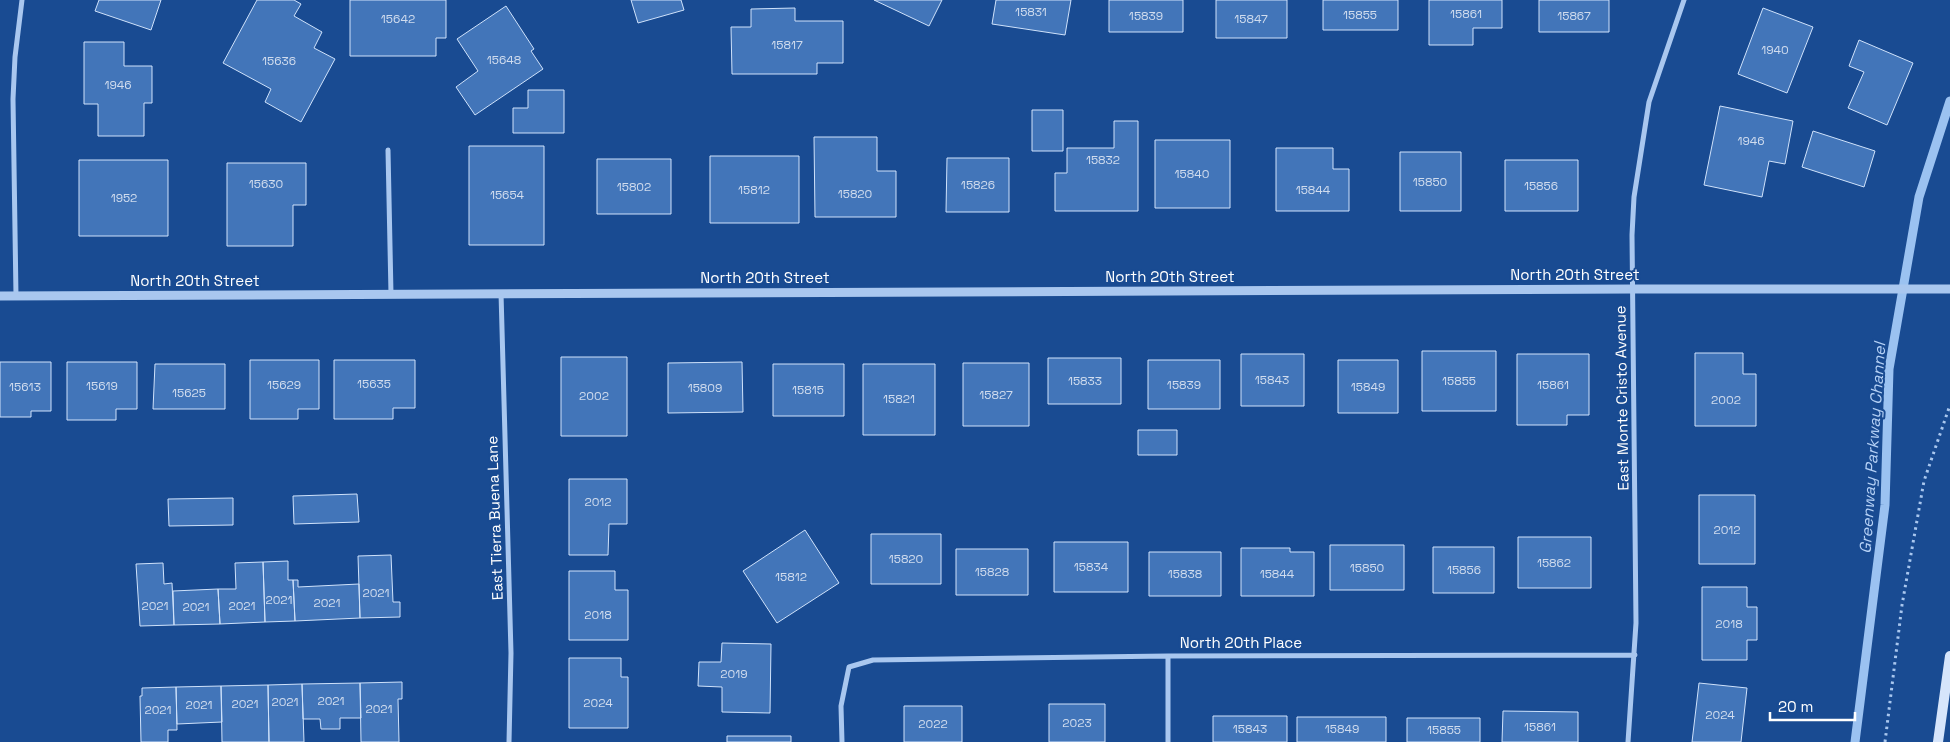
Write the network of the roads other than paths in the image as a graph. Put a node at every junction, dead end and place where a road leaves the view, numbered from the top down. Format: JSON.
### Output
{"nodes":[{"id":1,"x":22,"y":0,"type":"edge"},
{"id":2,"x":1684,"y":0,"type":"edge"},
{"id":3,"x":388,"y":150,"type":"dead end"},
{"id":4,"x":1633,"y":289,"type":"junction"},
{"id":5,"x":1950,"y":289,"type":"edge"},
{"id":6,"x":502,"y":293,"type":"junction"},
{"id":7,"x":391,"y":294,"type":"junction"},
{"id":8,"x":0,"y":296,"type":"edge"},
{"id":9,"x":16,"y":296,"type":"junction"},
{"id":10,"x":1635,"y":655,"type":"junction"},
{"id":11,"x":1168,"y":656,"type":"junction"},
{"id":12,"x":1950,"y":656,"type":"edge"},
{"id":13,"x":509,"y":742,"type":"edge"},
{"id":14,"x":842,"y":742,"type":"edge"},
{"id":15,"x":1168,"y":742,"type":"edge"},
{"id":16,"x":1628,"y":742,"type":"edge"},
{"id":17,"x":1938,"y":742,"type":"edge"}],
"edges":[{"from":1,"to":9,"type":"street"},
{"from":2,"to":4,"type":"street","name":"East Monte Cristo Avenue"},
{"from":3,"to":7,"type":"street"},
{"from":4,"to":5,"type":"street","name":"North 20th Street"},
{"from":4,"to":6,"type":"street","name":"North 20th Street"},
{"from":4,"to":10,"type":"street","name":"East Monte Cristo Avenue"},
{"from":6,"to":7,"type":"street","name":"North 20th Street"},
{"from":6,"to":13,"type":"street","name":"East Tierra Buena Lane"},
{"from":7,"to":9,"type":"street","name":"North 20th Street"},
{"from":8,"to":9,"type":"street","name":"North 20th Street"},
{"from":10,"to":11,"type":"street","name":"North 20th Place"},
{"from":10,"to":16,"type":"street","name":"East Monte Cristo Avenue"},
{"from":11,"to":14,"type":"street","name":"North 20th Place"},
{"from":11,"to":15,"type":"street"},
{"from":12,"to":17,"type":"main road"}]}
